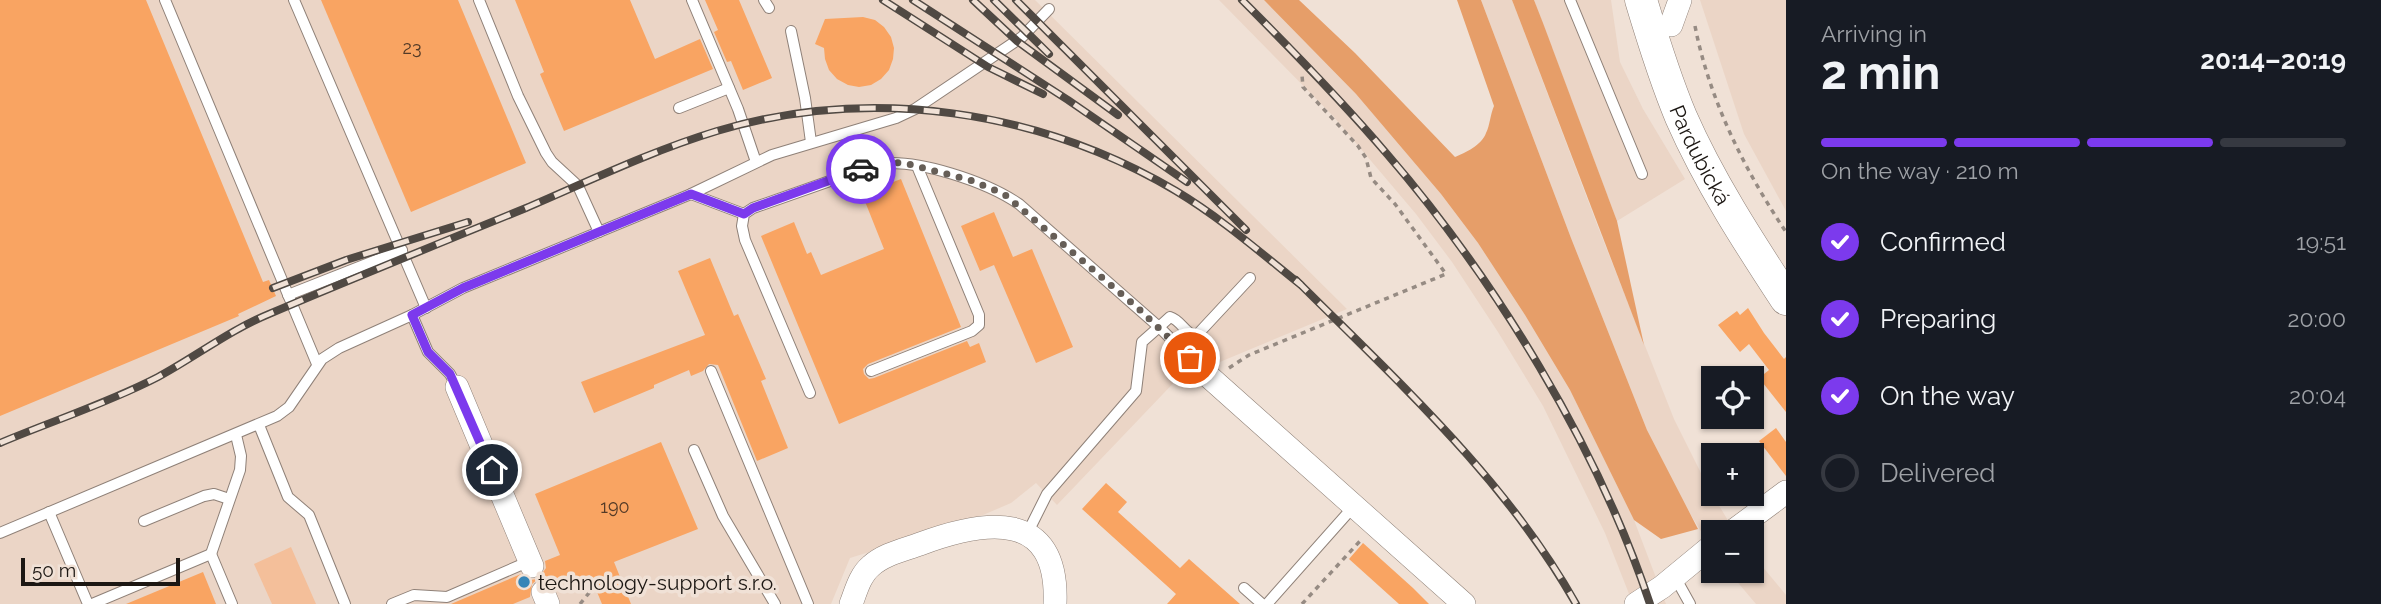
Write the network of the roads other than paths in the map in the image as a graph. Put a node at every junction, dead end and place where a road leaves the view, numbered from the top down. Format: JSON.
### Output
{"nodes":[{"id":1,"x":164,"y":0,"type":"edge"},
{"id":2,"x":294,"y":0,"type":"edge"},
{"id":3,"x":479,"y":0,"type":"edge"},
{"id":4,"x":692,"y":0,"type":"edge"},
{"id":5,"x":1570,"y":0,"type":"edge"},
{"id":6,"x":1641,"y":0,"type":"edge"},
{"id":7,"x":1049,"y":9,"type":"dead end"},
{"id":8,"x":1677,"y":11,"type":"edge"},
{"id":9,"x":791,"y":31,"type":"dead end"},
{"id":10,"x":729,"y":88,"type":"junction"},
{"id":11,"x":678,"y":108,"type":"dead end"},
{"id":12,"x":811,"y":142,"type":"junction"},
{"id":13,"x":757,"y":162,"type":"junction"},
{"id":14,"x":917,"y":166,"type":"junction"},
{"id":15,"x":1642,"y":174,"type":"dead end"},
{"id":16,"x":691,"y":194,"type":"junction"},
{"id":17,"x":744,"y":214,"type":"junction"},
{"id":18,"x":599,"y":232,"type":"junction"},
{"id":19,"x":402,"y":250,"type":"junction"},
{"id":20,"x":1786,"y":262,"type":"edge"},
{"id":21,"x":1250,"y":278,"type":"dead end"},
{"id":22,"x":288,"y":295,"type":"junction"},
{"id":23,"x":1786,"y":299,"type":"edge"},
{"id":24,"x":426,"y":308,"type":"junction"},
{"id":25,"x":412,"y":315,"type":"junction"},
{"id":26,"x":1158,"y":327,"type":"junction"},
{"id":27,"x":317,"y":364,"type":"junction"},
{"id":28,"x":711,"y":371,"type":"dead end"},
{"id":29,"x":871,"y":371,"type":"dead end"},
{"id":30,"x":1209,"y":376,"type":"joint"},
{"id":31,"x":457,"y":387,"type":"joint"},
{"id":32,"x":810,"y":393,"type":"dead end"},
{"id":33,"x":259,"y":425,"type":"junction"},
{"id":34,"x":236,"y":435,"type":"junction"},
{"id":35,"x":694,"y":450,"type":"dead end"},
{"id":36,"x":1786,"y":492,"type":"edge"},
{"id":37,"x":229,"y":499,"type":"junction"},
{"id":38,"x":1354,"y":506,"type":"junction"},
{"id":39,"x":49,"y":512,"type":"junction"},
{"id":40,"x":1748,"y":520,"type":"edge"},
{"id":41,"x":144,"y":521,"type":"dead end"},
{"id":42,"x":0,"y":533,"type":"edge"},
{"id":43,"x":1027,"y":534,"type":"junction"},
{"id":44,"x":211,"y":554,"type":"junction"},
{"id":45,"x":1701,"y":555,"type":"edge"},
{"id":46,"x":531,"y":564,"type":"joint"},
{"id":47,"x":1675,"y":577,"type":"junction"},
{"id":48,"x":1244,"y":588,"type":"dead end"},
{"id":49,"x":90,"y":604,"type":"edge"},
{"id":50,"x":232,"y":604,"type":"edge"},
{"id":51,"x":345,"y":604,"type":"edge"},
{"id":52,"x":392,"y":604,"type":"edge"},
{"id":53,"x":775,"y":604,"type":"edge"},
{"id":54,"x":808,"y":604,"type":"edge"},
{"id":55,"x":851,"y":604,"type":"edge"},
{"id":56,"x":1055,"y":604,"type":"edge"},
{"id":57,"x":1265,"y":604,"type":"edge"},
{"id":58,"x":1464,"y":604,"type":"edge"},
{"id":59,"x":1636,"y":604,"type":"edge"},
{"id":60,"x":1690,"y":604,"type":"edge"}],
"edges":[{"from":1,"to":22,"type":"lane"},
{"from":2,"to":19,"type":"lane"},
{"from":3,"to":18,"type":"lane"},
{"from":4,"to":10,"type":"lane"},
{"from":5,"to":15,"type":"lane"},
{"from":6,"to":23,"type":"main road","name":"Pardubická"},
{"from":7,"to":12,"type":"lane"},
{"from":8,"to":20,"type":"main road","name":"Pardubická"},
{"from":9,"to":12,"type":"lane"},
{"from":10,"to":11,"type":"lane"},
{"from":10,"to":13,"type":"lane"},
{"from":12,"to":13,"type":"lane"},
{"from":13,"to":16,"type":"lane"},
{"from":14,"to":17,"type":"lane"},
{"from":14,"to":26,"type":"lane"},
{"from":14,"to":29,"type":"lane"},
{"from":16,"to":17,"type":"lane"},
{"from":16,"to":18,"type":"lane"},
{"from":17,"to":32,"type":"lane"},
{"from":18,"to":24,"type":"lane"},
{"from":19,"to":22,"type":"lane"},
{"from":19,"to":24,"type":"lane"},
{"from":21,"to":26,"type":"lane"},
{"from":22,"to":27,"type":"lane"},
{"from":24,"to":25,"type":"lane"},
{"from":25,"to":27,"type":"lane"},
{"from":25,"to":31,"type":"lane"},
{"from":26,"to":30,"type":"lane"},
{"from":26,"to":43,"type":"lane"},
{"from":27,"to":33,"type":"lane"},
{"from":28,"to":54,"type":"lane"},
{"from":30,"to":38,"type":"street"},
{"from":31,"to":46,"type":"street"},
{"from":33,"to":34,"type":"lane"},
{"from":33,"to":51,"type":"lane"},
{"from":34,"to":37,"type":"lane"},
{"from":34,"to":39,"type":"lane"},
{"from":35,"to":53,"type":"lane"},
{"from":36,"to":40,"type":"street"},
{"from":37,"to":41,"type":"lane"},
{"from":37,"to":44,"type":"lane"},
{"from":38,"to":57,"type":"lane"},
{"from":38,"to":58,"type":"street"},
{"from":39,"to":42,"type":"lane"},
{"from":39,"to":49,"type":"lane"},
{"from":43,"to":55,"type":"street"},
{"from":43,"to":56,"type":"street"},
{"from":44,"to":49,"type":"lane"},
{"from":44,"to":50,"type":"lane"},
{"from":45,"to":47,"type":"street"},
{"from":46,"to":52,"type":"lane"},
{"from":47,"to":59,"type":"street"},
{"from":47,"to":60,"type":"lane"},
{"from":48,"to":57,"type":"lane"}]}
